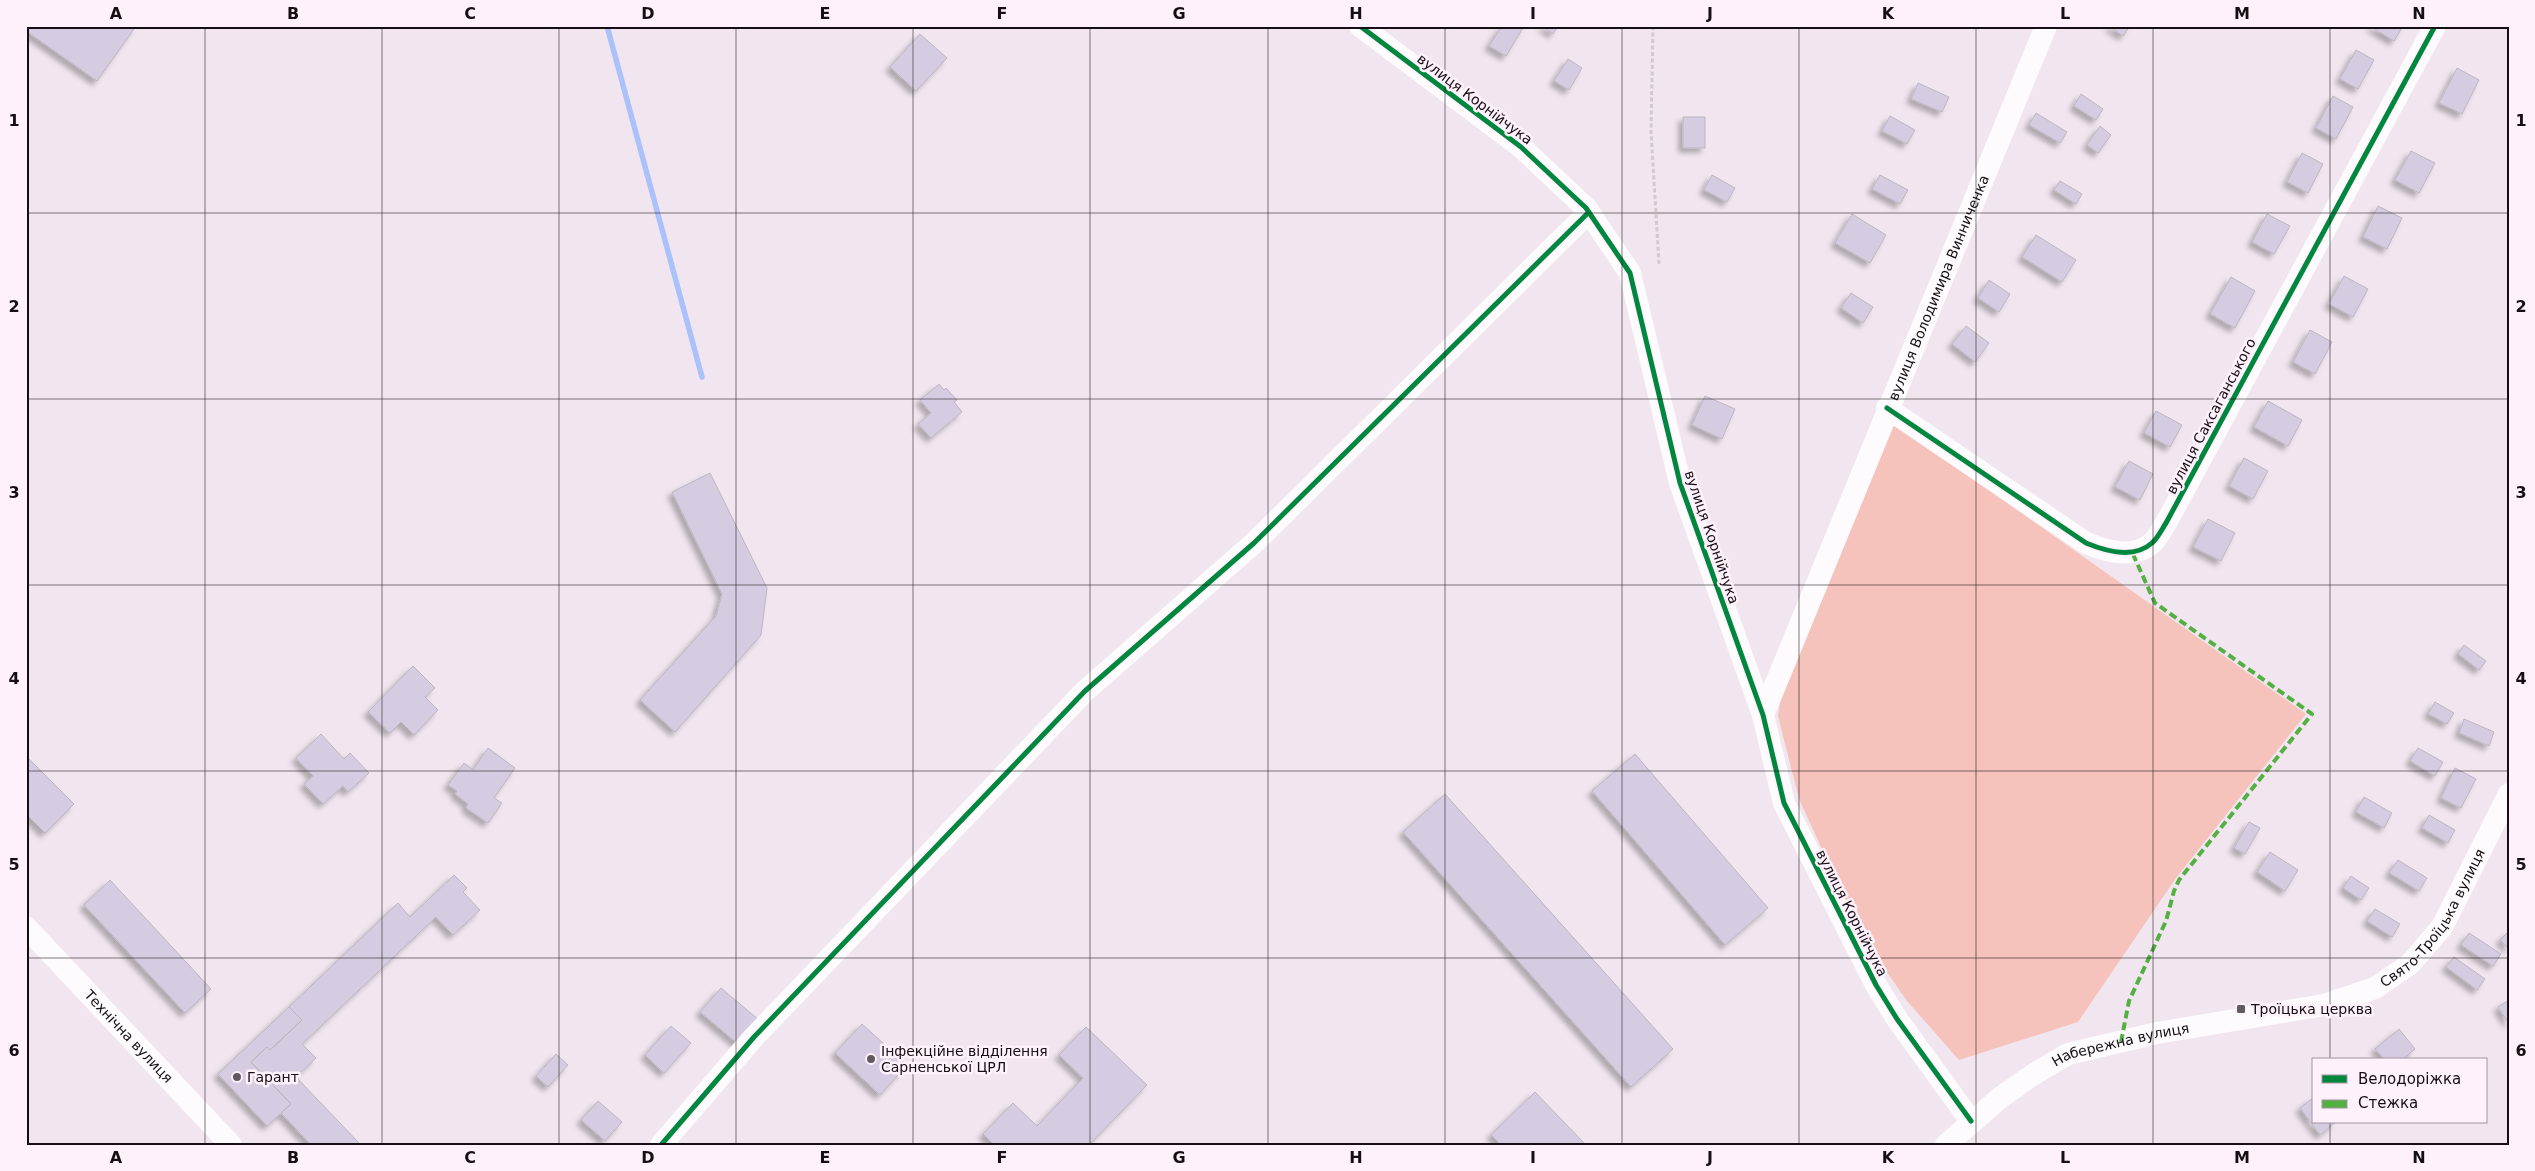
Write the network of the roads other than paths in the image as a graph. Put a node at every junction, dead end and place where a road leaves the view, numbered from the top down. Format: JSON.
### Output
{"nodes":[{"id":1,"x":1360,"y":26,"type":"edge"},
{"id":2,"x":2046,"y":26,"type":"edge"},
{"id":3,"x":2435,"y":26,"type":"edge"},
{"id":4,"x":1590,"y":212,"type":"junction"},
{"id":5,"x":1888,"y":408,"type":"junction"},
{"id":6,"x":1763,"y":716,"type":"junction"},
{"id":7,"x":2509,"y":794,"type":"edge"},
{"id":8,"x":26,"y":927,"type":"edge"},
{"id":9,"x":2324,"y":1005,"type":"joint"},
{"id":10,"x":1971,"y":1121,"type":"junction"},
{"id":11,"x":231,"y":1145,"type":"edge"},
{"id":12,"x":661,"y":1145,"type":"edge"},
{"id":13,"x":1946,"y":1145,"type":"edge"}],
"edges":[{"from":1,"to":4,"type":"street","name":"вулиця Корнійчука"},
{"from":2,"to":5,"type":"street","name":"вулиця Володимира Винниченка"},
{"from":3,"to":5,"type":"street","name":"вулиця Саксаганського"},
{"from":4,"to":6,"type":"street","name":"вулиця Корнійчука"},
{"from":4,"to":12,"type":"street"},
{"from":5,"to":6,"type":"street","name":"вулиця Володимира Винниченка"},
{"from":6,"to":10,"type":"street","name":"вулиця Корнійчука"},
{"from":7,"to":9,"type":"street","name":"Свято-Троїцька вулиця"},
{"from":8,"to":11,"type":"street","name":"Технічна вулиця"},
{"from":9,"to":10,"type":"street","name":"Набережна вулиця"},
{"from":10,"to":13,"type":"street","name":"Набережна вулиця"}]}
